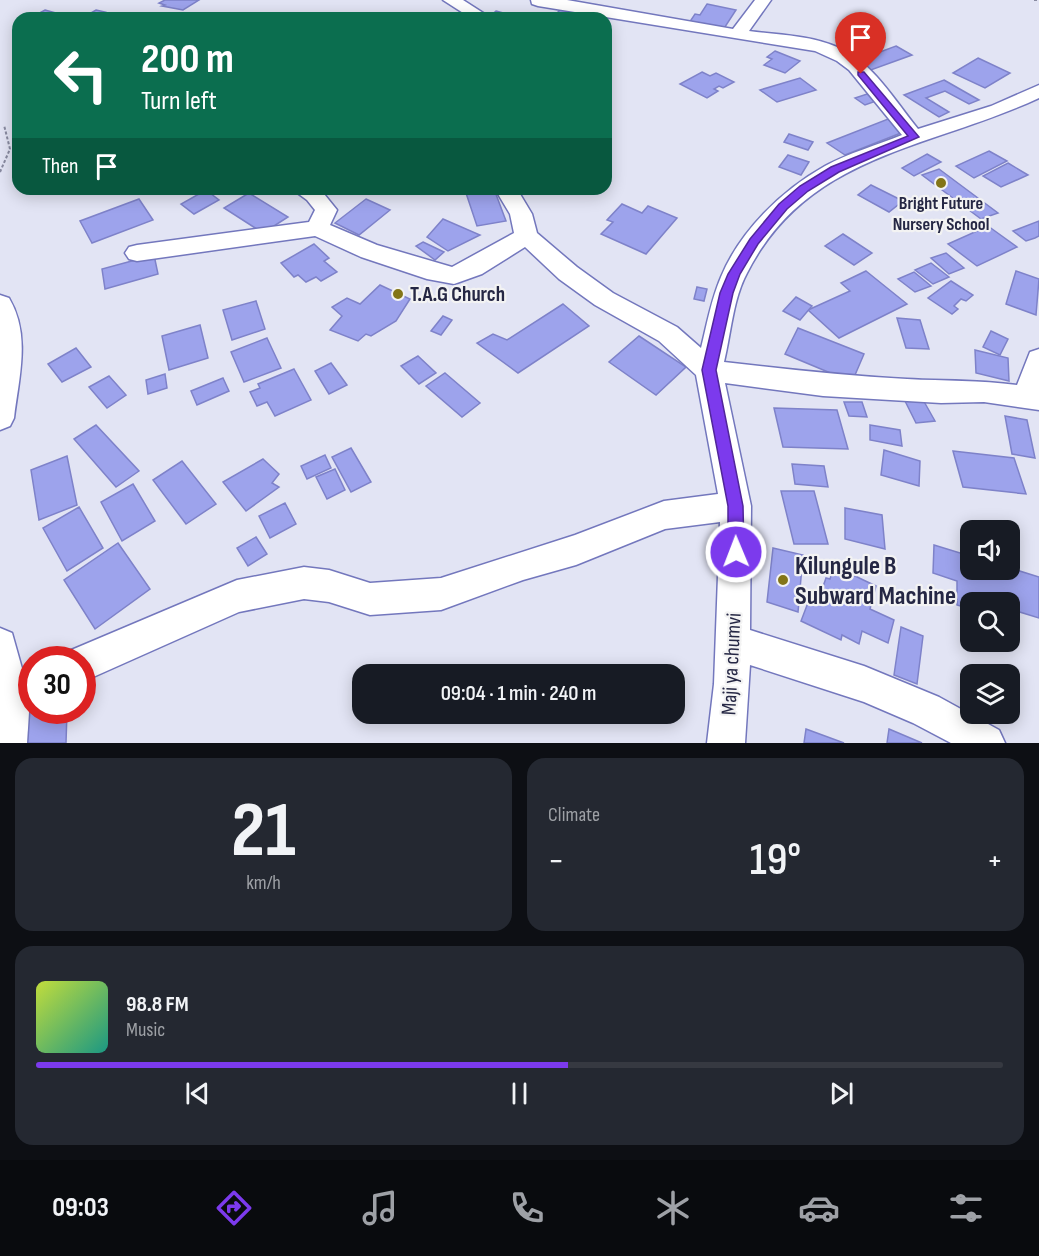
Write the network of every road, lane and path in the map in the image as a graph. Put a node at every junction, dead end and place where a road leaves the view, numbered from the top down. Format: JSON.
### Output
{"nodes":[{"id":1,"x":451,"y":0,"type":"edge"},
{"id":2,"x":763,"y":0,"type":"edge"},
{"id":3,"x":1034,"y":0,"type":"edge"},
{"id":4,"x":1039,"y":0,"type":"edge"},
{"id":5,"x":535,"y":5,"type":"edge"},
{"id":6,"x":472,"y":12,"type":"edge"},
{"id":7,"x":738,"y":35,"type":"junction"},
{"id":8,"x":1035,"y":98,"type":"edge"},
{"id":9,"x":4,"y":125,"type":"dead end"},
{"id":10,"x":914,"y":137,"type":"junction"},
{"id":11,"x":0,"y":172,"type":"edge"},
{"id":12,"x":315,"y":195,"type":"edge"},
{"id":13,"x":509,"y":195,"type":"edge"},
{"id":14,"x":317,"y":228,"type":"junction"},
{"id":15,"x":526,"y":236,"type":"junction"},
{"id":16,"x":137,"y":253,"type":"dead end"},
{"id":17,"x":0,"y":304,"type":"edge"},
{"id":18,"x":1039,"y":359,"type":"edge"},
{"id":19,"x":709,"y":370,"type":"junction"},
{"id":20,"x":1033,"y":397,"type":"edge"},
{"id":21,"x":0,"y":418,"type":"edge"},
{"id":22,"x":736,"y":506,"type":"junction"},
{"id":23,"x":734,"y":643,"type":"junction"},
{"id":24,"x":0,"y":645,"type":"edge"},
{"id":25,"x":96,"y":658,"type":"edge"},
{"id":26,"x":18,"y":684,"type":"edge"},
{"id":27,"x":18,"y":707,"type":"edge"},
{"id":28,"x":8,"y":743,"type":"edge"},
{"id":29,"x":726,"y":743,"type":"edge"},
{"id":30,"x":986,"y":743,"type":"edge"}],
"edges":[{"from":1,"to":6,"type":"street"},
{"from":2,"to":7,"type":"street"},
{"from":3,"to":4,"type":"path"},
{"from":5,"to":7,"type":"street"},
{"from":7,"to":10,"type":"street"},
{"from":8,"to":10,"type":"street","name":"Maji ya chumvi"},
{"from":9,"to":11,"type":"path"},
{"from":10,"to":19,"type":"street","name":"Maji ya chumvi"},
{"from":12,"to":14,"type":"street"},
{"from":13,"to":15,"type":"street"},
{"from":14,"to":15,"type":"street"},
{"from":14,"to":16,"type":"street"},
{"from":15,"to":19,"type":"street"},
{"from":17,"to":21,"type":"street"},
{"from":18,"to":20,"type":"street"},
{"from":19,"to":20,"type":"street"},
{"from":19,"to":22,"type":"street","name":"Maji ya chumvi"},
{"from":22,"to":23,"type":"street","name":"Maji ya chumvi"},
{"from":22,"to":25,"type":"street"},
{"from":23,"to":29,"type":"street","name":"Maji ya chumvi"},
{"from":23,"to":30,"type":"street"},
{"from":24,"to":26,"type":"street"},
{"from":27,"to":28,"type":"street"}]}
